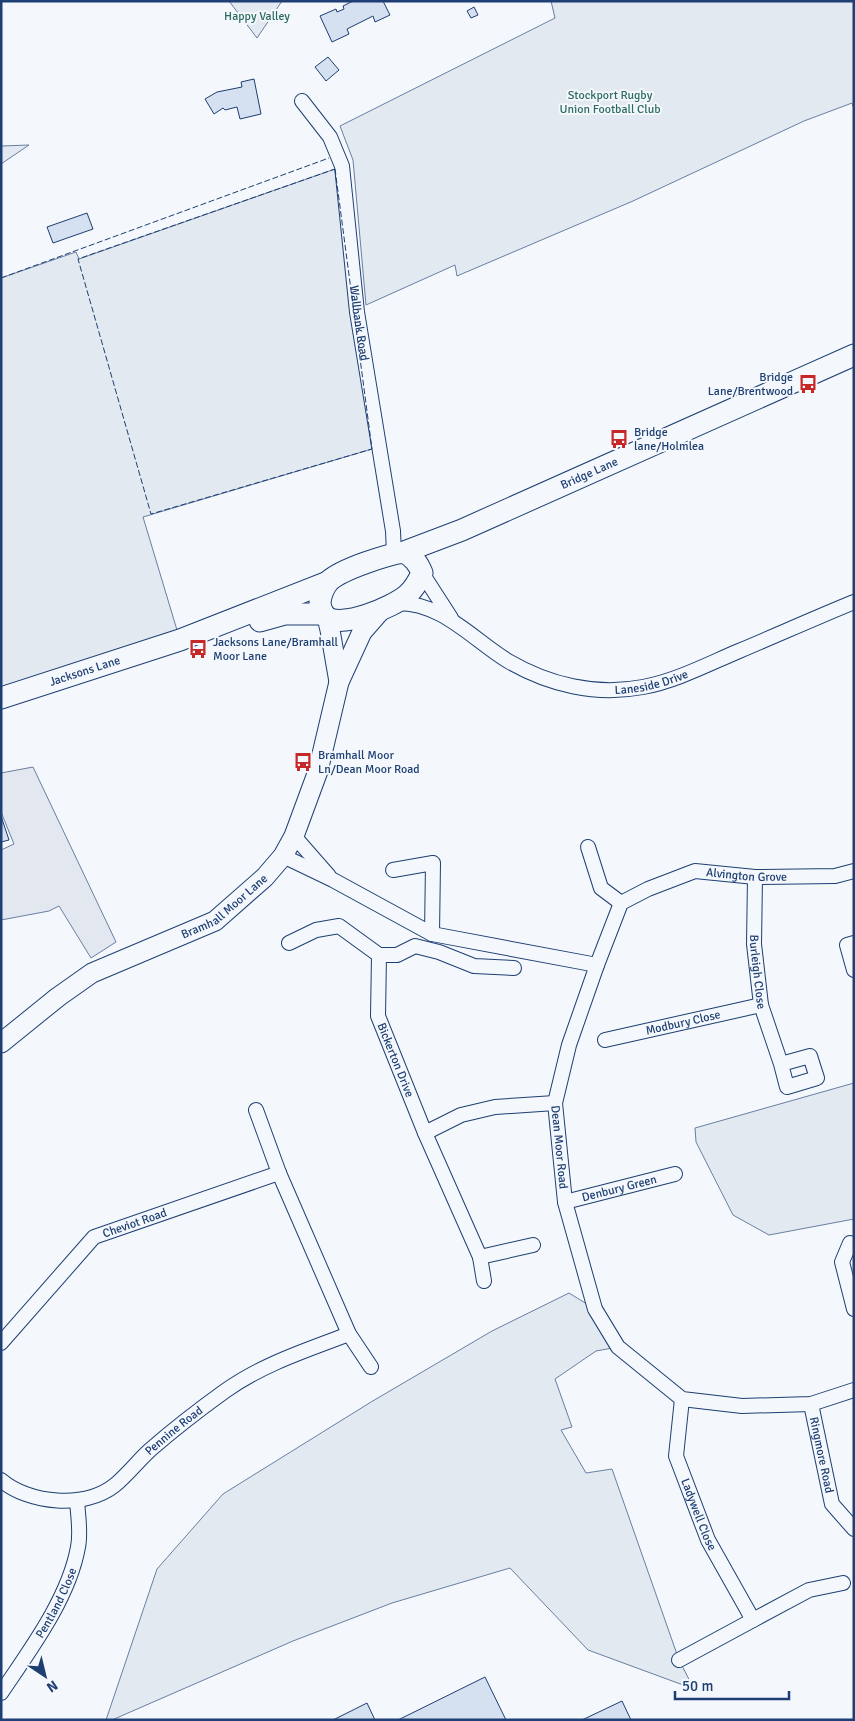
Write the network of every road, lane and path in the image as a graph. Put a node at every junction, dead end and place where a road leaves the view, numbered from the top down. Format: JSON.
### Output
{"nodes":[{"id":1,"x":302,"y":101,"type":"dead end"},
{"id":2,"x":854,"y":355,"type":"edge"},
{"id":3,"x":462,"y":530,"type":"junction"},
{"id":4,"x":399,"y":553,"type":"junction"},
{"id":5,"x":421,"y":571,"type":"junction"},
{"id":6,"x":328,"y":582,"type":"junction"},
{"id":7,"x":854,"y":602,"type":"edge"},
{"id":8,"x":388,"y":606,"type":"junction"},
{"id":9,"x":325,"y":615,"type":"junction"},
{"id":10,"x":451,"y":619,"type":"junction"},
{"id":11,"x":167,"y":644,"type":"junction"},
{"id":12,"x":339,"y":682,"type":"junction"},
{"id":13,"x":1,"y":698,"type":"edge"},
{"id":14,"x":294,"y":836,"type":"junction"},
{"id":15,"x":588,"y":847,"type":"dead end"},
{"id":16,"x":283,"y":856,"type":"junction"},
{"id":17,"x":393,"y":870,"type":"dead end"},
{"id":18,"x":854,"y":871,"type":"edge"},
{"id":19,"x":755,"y":877,"type":"junction"},
{"id":20,"x":333,"y":880,"type":"junction"},
{"id":21,"x":621,"y":903,"type":"junction"},
{"id":22,"x":432,"y":934,"type":"junction"},
{"id":23,"x":289,"y":943,"type":"dead end"},
{"id":24,"x":854,"y":943,"type":"edge"},
{"id":25,"x":379,"y":955,"type":"junction"},
{"id":26,"x":597,"y":966,"type":"junction"},
{"id":27,"x":514,"y":968,"type":"dead end"},
{"id":28,"x":854,"y":970,"type":"edge"},
{"id":29,"x":761,"y":1005,"type":"junction"},
{"id":30,"x":605,"y":1040,"type":"dead end"},
{"id":31,"x":1,"y":1043,"type":"edge"},
{"id":32,"x":781,"y":1064,"type":"dead end"},
{"id":33,"x":555,"y":1103,"type":"junction"},
{"id":34,"x":256,"y":1110,"type":"dead end"},
{"id":35,"x":425,"y":1133,"type":"junction"},
{"id":36,"x":279,"y":1173,"type":"junction"},
{"id":37,"x":674,"y":1174,"type":"dead end"},
{"id":38,"x":565,"y":1202,"type":"junction"},
{"id":39,"x":850,"y":1243,"type":"dead end"},
{"id":40,"x":533,"y":1245,"type":"dead end"},
{"id":41,"x":480,"y":1257,"type":"junction"},
{"id":42,"x":484,"y":1281,"type":"dead end"},
{"id":43,"x":854,"y":1310,"type":"edge"},
{"id":44,"x":350,"y":1334,"type":"junction"},
{"id":45,"x":1,"y":1343,"type":"edge"},
{"id":46,"x":371,"y":1367,"type":"dead end"},
{"id":47,"x":854,"y":1390,"type":"edge"},
{"id":48,"x":682,"y":1399,"type":"junction"},
{"id":49,"x":811,"y":1404,"type":"junction"},
{"id":50,"x":1,"y":1480,"type":"edge"},
{"id":51,"x":77,"y":1501,"type":"junction"},
{"id":52,"x":854,"y":1529,"type":"edge"},
{"id":53,"x":843,"y":1584,"type":"dead end"},
{"id":54,"x":753,"y":1620,"type":"junction"},
{"id":55,"x":679,"y":1660,"type":"dead end"},
{"id":56,"x":1,"y":1693,"type":"edge"}],
"edges":[{"from":1,"to":4,"type":"street","name":"Wallbank Road"},
{"from":2,"to":3,"type":"main road","name":"Bridge Lane"},
{"from":3,"to":4,"type":"main road","name":"Bridge Lane"},
{"from":3,"to":5,"type":"main road","name":"Bridge Lane"},
{"from":4,"to":5,"type":"main road"},
{"from":4,"to":6,"type":"main road","name":"Bridge Lane"},
{"from":5,"to":8,"type":"main road","name":"Bridge Lane"},
{"from":5,"to":10,"type":"street","name":"Laneside Drive"},
{"from":6,"to":9,"type":"main road"},
{"from":6,"to":11,"type":"main road","name":"Jacksons Lane"},
{"from":7,"to":10,"type":"street","name":"Laneside Drive"},
{"from":8,"to":9,"type":"main road","name":"Jacksons Lane"},
{"from":8,"to":10,"type":"street","name":"Laneside Drive"},
{"from":8,"to":12,"type":"street","name":"Bramhall Moor Lane"},
{"from":9,"to":11,"type":"main road","name":"Jacksons Lane"},
{"from":9,"to":12,"type":"street","name":"Bramhall Moor Lane"},
{"from":11,"to":13,"type":"main road","name":"Jacksons Lane"},
{"from":12,"to":14,"type":"street","name":"Bramhall Moor Lane"},
{"from":14,"to":16,"type":"street","name":"Bramhall Moor Lane"},
{"from":14,"to":20,"type":"street"},
{"from":15,"to":21,"type":"street"},
{"from":16,"to":20,"type":"street"},
{"from":16,"to":31,"type":"street","name":"Bramhall Moor Lane"},
{"from":17,"to":22,"type":"street"},
{"from":18,"to":19,"type":"street","name":"Alvington Grove"},
{"from":19,"to":21,"type":"street","name":"Alvington Grove"},
{"from":19,"to":29,"type":"street","name":"Burleigh Close"},
{"from":20,"to":22,"type":"street"},
{"from":21,"to":26,"type":"street"},
{"from":22,"to":26,"type":"street"},
{"from":23,"to":25,"type":"street"},
{"from":24,"to":28,"type":"street"},
{"from":25,"to":27,"type":"street"},
{"from":25,"to":35,"type":"street","name":"Bickerton Drive"},
{"from":26,"to":33,"type":"street","name":"Dean Moor Road"},
{"from":29,"to":30,"type":"street","name":"Modbury Close"},
{"from":29,"to":32,"type":"street","name":"Burleigh Close"},
{"from":33,"to":35,"type":"street"},
{"from":33,"to":38,"type":"street","name":"Dean Moor Road"},
{"from":34,"to":36,"type":"street"},
{"from":35,"to":41,"type":"street","name":"Bickerton Drive"},
{"from":36,"to":44,"type":"street"},
{"from":36,"to":45,"type":"street","name":"Cheviot Road"},
{"from":37,"to":38,"type":"street","name":"Denbury Green"},
{"from":38,"to":48,"type":"street","name":"Dean Moor Road"},
{"from":39,"to":43,"type":"street"},
{"from":40,"to":41,"type":"street"},
{"from":41,"to":42,"type":"street","name":"Bickerton Drive"},
{"from":44,"to":46,"type":"street"},
{"from":44,"to":51,"type":"street","name":"Pennine Road"},
{"from":47,"to":49,"type":"street"},
{"from":48,"to":49,"type":"street"},
{"from":48,"to":54,"type":"street","name":"Ladywell Close"},
{"from":49,"to":52,"type":"street","name":"Ringmore Road"},
{"from":50,"to":51,"type":"street","name":"Pennine Road"},
{"from":51,"to":56,"type":"street","name":"Pentland Close"},
{"from":53,"to":54,"type":"street"},
{"from":54,"to":55,"type":"street"}]}
